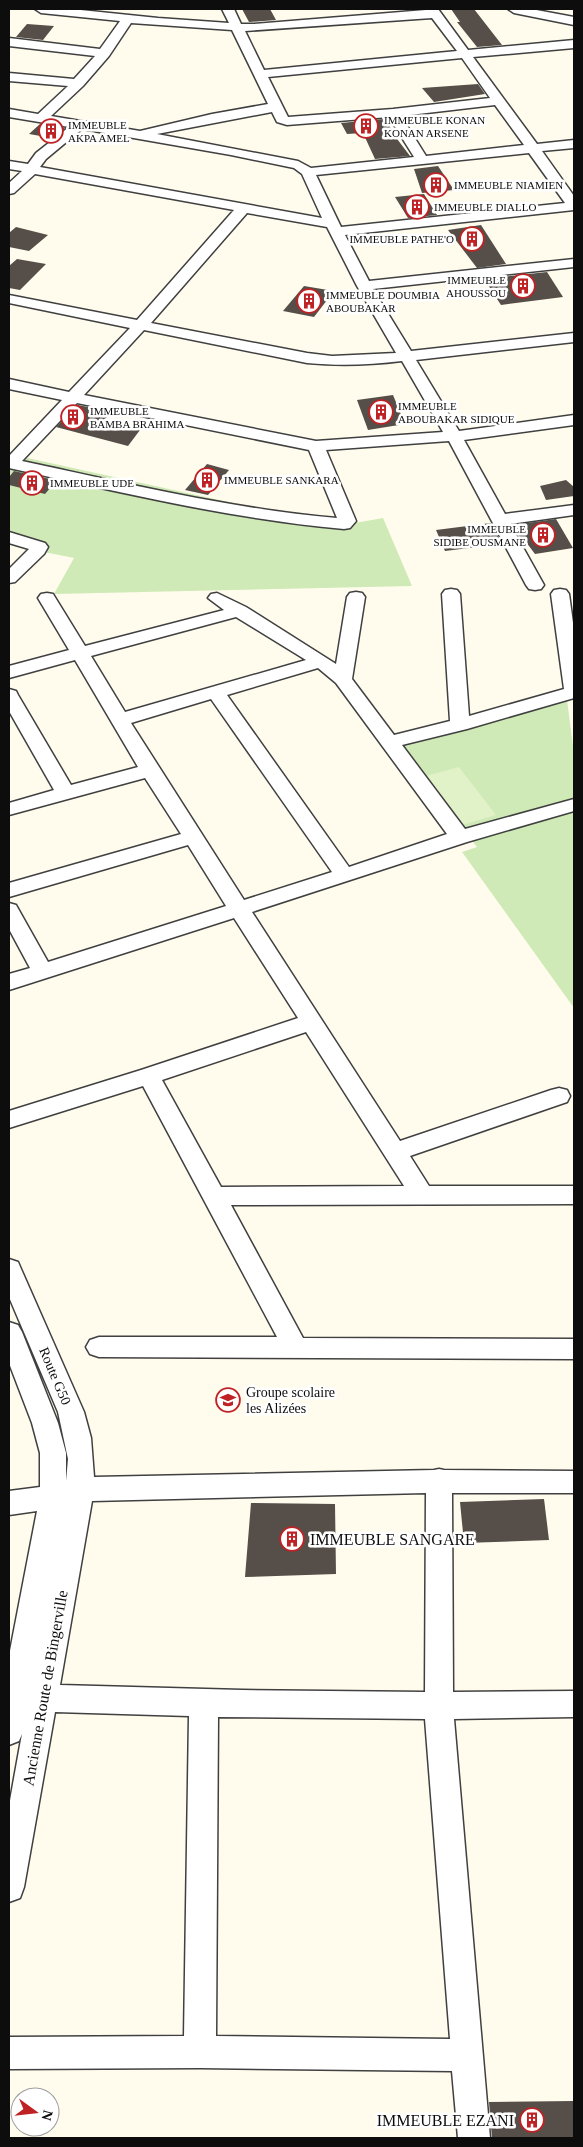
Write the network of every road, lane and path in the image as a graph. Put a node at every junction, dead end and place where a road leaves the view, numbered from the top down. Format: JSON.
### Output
{"nodes":[{"id":1,"x":41,"y":9,"type":"edge"},
{"id":2,"x":228,"y":9,"type":"edge"},
{"id":3,"x":514,"y":9,"type":"edge"},
{"id":4,"x":434,"y":12,"type":"edge"},
{"id":5,"x":128,"y":19,"type":"junction"},
{"id":6,"x":574,"y":21,"type":"edge"},
{"id":7,"x":235,"y":27,"type":"junction"},
{"id":8,"x":9,"y":42,"type":"edge"},
{"id":9,"x":574,"y":44,"type":"edge"},
{"id":10,"x":105,"y":53,"type":"junction"},
{"id":11,"x":465,"y":54,"type":"junction"},
{"id":12,"x":259,"y":74,"type":"junction"},
{"id":13,"x":9,"y":77,"type":"edge"},
{"id":14,"x":79,"y":83,"type":"junction"},
{"id":15,"x":499,"y":101,"type":"junction"},
{"id":16,"x":276,"y":107,"type":"junction"},
{"id":17,"x":393,"y":113,"type":"junction"},
{"id":18,"x":9,"y":114,"type":"edge"},
{"id":19,"x":40,"y":119,"type":"junction"},
{"id":20,"x":78,"y":126,"type":"junction"},
{"id":21,"x":137,"y":135,"type":"junction"},
{"id":22,"x":574,"y":144,"type":"edge"},
{"id":23,"x":533,"y":148,"type":"junction"},
{"id":24,"x":422,"y":159,"type":"junction"},
{"id":25,"x":9,"y":165,"type":"edge"},
{"id":26,"x":32,"y":169,"type":"junction"},
{"id":27,"x":308,"y":172,"type":"junction"},
{"id":28,"x":9,"y":190,"type":"edge"},
{"id":29,"x":574,"y":205,"type":"edge"},
{"id":30,"x":243,"y":208,"type":"junction"},
{"id":31,"x":335,"y":228,"type":"junction"},
{"id":32,"x":574,"y":263,"type":"edge"},
{"id":33,"x":364,"y":286,"type":"junction"},
{"id":34,"x":9,"y":299,"type":"edge"},
{"id":35,"x":141,"y":325,"type":"junction"},
{"id":36,"x":574,"y":337,"type":"edge"},
{"id":37,"x":407,"y":356,"type":"junction"},
{"id":38,"x":9,"y":384,"type":"edge"},
{"id":39,"x":72,"y":397,"type":"junction"},
{"id":40,"x":574,"y":420,"type":"edge"},
{"id":41,"x":454,"y":436,"type":"junction"},
{"id":42,"x":316,"y":446,"type":"junction"},
{"id":43,"x":10,"y":463,"type":"edge"},
{"id":44,"x":574,"y":510,"type":"edge"},
{"id":45,"x":501,"y":520,"type":"junction"},
{"id":46,"x":9,"y":537,"type":"edge"},
{"id":47,"x":9,"y":578,"type":"edge"},
{"id":48,"x":535,"y":585,"type":"dead end"},
{"id":49,"x":451,"y":594,"type":"dead end"},
{"id":50,"x":560,"y":594,"type":"dead end"},
{"id":51,"x":356,"y":597,"type":"dead end"},
{"id":52,"x":47,"y":598,"type":"dead end"},
{"id":53,"x":216,"y":598,"type":"dead end"},
{"id":54,"x":240,"y":611,"type":"junction"},
{"id":55,"x":82,"y":654,"type":"junction"},
{"id":56,"x":321,"y":661,"type":"junction"},
{"id":57,"x":9,"y":672,"type":"edge"},
{"id":58,"x":343,"y":679,"type":"junction"},
{"id":59,"x":216,"y":691,"type":"junction"},
{"id":60,"x":574,"y":691,"type":"edge"},
{"id":61,"x":9,"y":695,"type":"edge"},
{"id":62,"x":120,"y":720,"type":"junction"},
{"id":63,"x":460,"y":725,"type":"junction"},
{"id":64,"x":388,"y":742,"type":"junction"},
{"id":65,"x":150,"y":770,"type":"junction"},
{"id":66,"x":66,"y":793,"type":"junction"},
{"id":67,"x":574,"y":805,"type":"edge"},
{"id":68,"x":9,"y":809,"type":"edge"},
{"id":69,"x":193,"y":837,"type":"junction"},
{"id":70,"x":460,"y":837,"type":"junction"},
{"id":71,"x":345,"y":876,"type":"junction"},
{"id":72,"x":9,"y":890,"type":"edge"},
{"id":73,"x":241,"y":909,"type":"junction"},
{"id":74,"x":9,"y":910,"type":"edge"},
{"id":75,"x":42,"y":971,"type":"junction"},
{"id":76,"x":9,"y":982,"type":"edge"},
{"id":77,"x":311,"y":1022,"type":"junction"},
{"id":78,"x":149,"y":1076,"type":"junction"},
{"id":79,"x":558,"y":1096,"type":"dead end"},
{"id":80,"x":9,"y":1119,"type":"edge"},
{"id":81,"x":395,"y":1152,"type":"junction"},
{"id":82,"x":574,"y":1195,"type":"edge"},
{"id":83,"x":215,"y":1196,"type":"junction"},
{"id":84,"x":423,"y":1196,"type":"junction"},
{"id":85,"x":9,"y":1269,"type":"edge"},
{"id":86,"x":9,"y":1332,"type":"edge"},
{"id":87,"x":99,"y":1347,"type":"dead end"},
{"id":88,"x":295,"y":1347,"type":"junction"},
{"id":89,"x":574,"y":1349,"type":"edge"},
{"id":90,"x":439,"y":1480,"type":"junction"},
{"id":91,"x":574,"y":1482,"type":"edge"},
{"id":92,"x":82,"y":1489,"type":"junction"},
{"id":93,"x":53,"y":1495,"type":"junction"},
{"id":94,"x":9,"y":1502,"type":"edge"},
{"id":95,"x":43,"y":1698,"type":"junction"},
{"id":96,"x":574,"y":1704,"type":"edge"},
{"id":97,"x":204,"y":1705,"type":"junction"},
{"id":98,"x":439,"y":1707,"type":"junction"},
{"id":99,"x":9,"y":1731,"type":"edge"},
{"id":100,"x":9,"y":1887,"type":"edge"},
{"id":101,"x":200,"y":2052,"type":"junction"},
{"id":102,"x":9,"y":2053,"type":"edge"},
{"id":103,"x":468,"y":2056,"type":"junction"},
{"id":104,"x":474,"y":2138,"type":"edge"}],
"edges":[{"from":1,"to":5,"type":"street"},
{"from":2,"to":7,"type":"street"},
{"from":3,"to":6,"type":"street"},
{"from":4,"to":7,"type":"street"},
{"from":4,"to":11,"type":"street"},
{"from":5,"to":7,"type":"street"},
{"from":5,"to":10,"type":"street"},
{"from":7,"to":12,"type":"street"},
{"from":8,"to":10,"type":"street"},
{"from":9,"to":11,"type":"street"},
{"from":10,"to":14,"type":"street"},
{"from":11,"to":12,"type":"street"},
{"from":11,"to":15,"type":"street"},
{"from":12,"to":16,"type":"street"},
{"from":13,"to":14,"type":"street"},
{"from":14,"to":19,"type":"street"},
{"from":15,"to":17,"type":"street"},
{"from":15,"to":23,"type":"street"},
{"from":16,"to":17,"type":"street"},
{"from":16,"to":21,"type":"street"},
{"from":17,"to":24,"type":"street"},
{"from":18,"to":19,"type":"street"},
{"from":19,"to":20,"type":"street"},
{"from":20,"to":21,"type":"street"},
{"from":20,"to":26,"type":"street"},
{"from":21,"to":27,"type":"street"},
{"from":22,"to":23,"type":"street"},
{"from":23,"to":24,"type":"street"},
{"from":23,"to":29,"type":"street"},
{"from":24,"to":27,"type":"street"},
{"from":25,"to":26,"type":"street"},
{"from":26,"to":28,"type":"street"},
{"from":26,"to":30,"type":"street"},
{"from":27,"to":31,"type":"street"},
{"from":29,"to":31,"type":"street"},
{"from":30,"to":31,"type":"street"},
{"from":30,"to":35,"type":"street"},
{"from":31,"to":33,"type":"street"},
{"from":32,"to":33,"type":"street"},
{"from":33,"to":37,"type":"street"},
{"from":34,"to":35,"type":"street"},
{"from":35,"to":37,"type":"street"},
{"from":35,"to":39,"type":"street"},
{"from":36,"to":37,"type":"street"},
{"from":37,"to":41,"type":"street"},
{"from":38,"to":39,"type":"street"},
{"from":39,"to":42,"type":"street"},
{"from":39,"to":43,"type":"street"},
{"from":40,"to":41,"type":"street"},
{"from":41,"to":42,"type":"street"},
{"from":41,"to":45,"type":"street"},
{"from":42,"to":43,"type":"street"},
{"from":44,"to":45,"type":"street"},
{"from":45,"to":48,"type":"street"},
{"from":46,"to":47,"type":"street"},
{"from":49,"to":63,"type":"street"},
{"from":50,"to":60,"type":"street"},
{"from":51,"to":58,"type":"street"},
{"from":52,"to":55,"type":"street"},
{"from":53,"to":54,"type":"street"},
{"from":54,"to":55,"type":"street"},
{"from":54,"to":56,"type":"street"},
{"from":55,"to":57,"type":"street"},
{"from":55,"to":62,"type":"street"},
{"from":56,"to":58,"type":"street"},
{"from":56,"to":59,"type":"street"},
{"from":58,"to":64,"type":"street"},
{"from":59,"to":62,"type":"street"},
{"from":59,"to":71,"type":"street"},
{"from":60,"to":63,"type":"street"},
{"from":61,"to":66,"type":"street"},
{"from":62,"to":65,"type":"street"},
{"from":63,"to":64,"type":"street"},
{"from":64,"to":70,"type":"street"},
{"from":65,"to":66,"type":"street"},
{"from":65,"to":69,"type":"street"},
{"from":66,"to":68,"type":"street"},
{"from":67,"to":70,"type":"street"},
{"from":69,"to":72,"type":"street"},
{"from":69,"to":73,"type":"street"},
{"from":70,"to":71,"type":"street"},
{"from":71,"to":73,"type":"street"},
{"from":73,"to":75,"type":"street"},
{"from":73,"to":77,"type":"street"},
{"from":74,"to":75,"type":"street"},
{"from":75,"to":76,"type":"street"},
{"from":77,"to":78,"type":"street"},
{"from":77,"to":81,"type":"street"},
{"from":78,"to":80,"type":"street"},
{"from":78,"to":83,"type":"street"},
{"from":79,"to":81,"type":"street"},
{"from":81,"to":84,"type":"street"},
{"from":82,"to":84,"type":"street"},
{"from":83,"to":84,"type":"street"},
{"from":83,"to":88,"type":"street"},
{"from":85,"to":92,"type":"street","name":"Route G50"},
{"from":86,"to":93,"type":"street","name":"Route G50"},
{"from":87,"to":88,"type":"street"},
{"from":88,"to":89,"type":"street"},
{"from":90,"to":91,"type":"street"},
{"from":90,"to":92,"type":"street"},
{"from":90,"to":98,"type":"street"},
{"from":92,"to":93,"type":"street"},
{"from":92,"to":95,"type":"street","name":"Ancienne Route de Bingerville"},
{"from":93,"to":94,"type":"street"},
{"from":93,"to":99,"type":"street","name":"Ancienne Route de Bingerville"},
{"from":95,"to":97,"type":"street"},
{"from":95,"to":100,"type":"street","name":"Ancienne Route de Bingerville"},
{"from":96,"to":98,"type":"street"},
{"from":97,"to":98,"type":"street"},
{"from":97,"to":101,"type":"street"},
{"from":98,"to":103,"type":"street"},
{"from":101,"to":102,"type":"street"},
{"from":101,"to":103,"type":"street"},
{"from":103,"to":104,"type":"street"}]}
